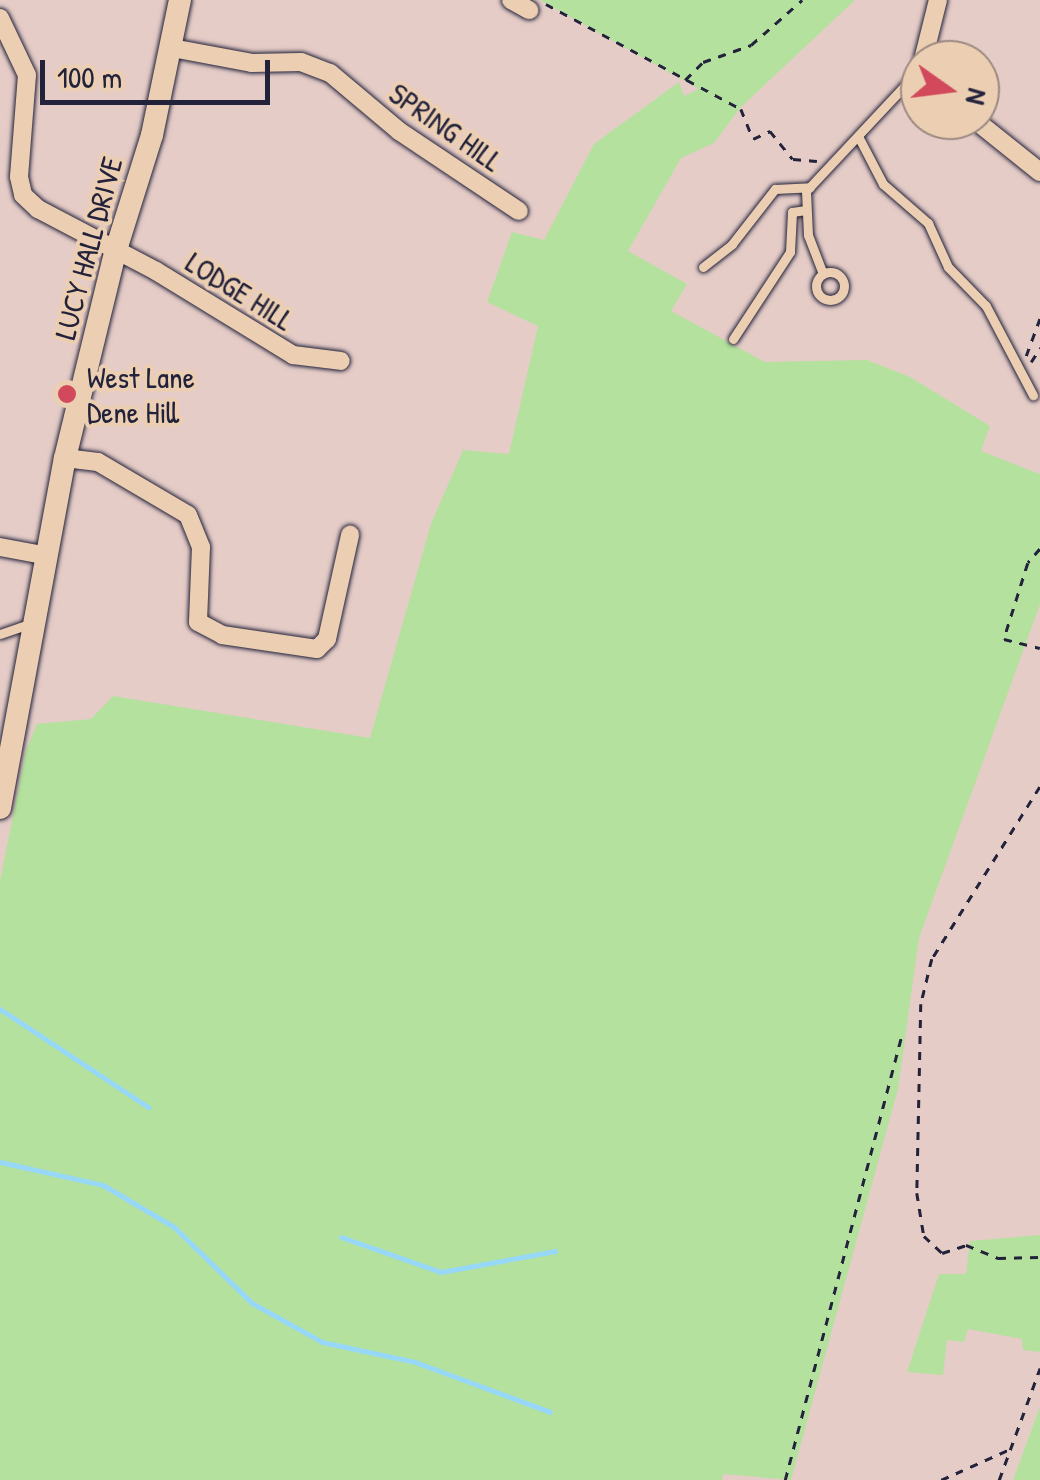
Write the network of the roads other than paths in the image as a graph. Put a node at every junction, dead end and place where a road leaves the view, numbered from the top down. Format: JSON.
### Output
{"nodes":[{"id":1,"x":180,"y":0,"type":"edge"},
{"id":2,"x":511,"y":0,"type":"edge"},
{"id":3,"x":938,"y":0,"type":"edge"},
{"id":4,"x":529,"y":10,"type":"road end"},
{"id":5,"x":0,"y":18,"type":"edge"},
{"id":6,"x":928,"y":40,"type":"edge"},
{"id":7,"x":172,"y":48,"type":"junction"},
{"id":8,"x":900,"y":91,"type":"edge"},
{"id":9,"x":858,"y":136,"type":"junction"},
{"id":10,"x":999,"y":140,"type":"edge"},
{"id":11,"x":1040,"y":172,"type":"edge"},
{"id":12,"x":810,"y":187,"type":"junction"},
{"id":13,"x":806,"y":210,"type":"junction"},
{"id":14,"x":519,"y":211,"type":"dead end"},
{"id":15,"x":115,"y":252,"type":"junction"},
{"id":16,"x":703,"y":267,"type":"dead end"},
{"id":17,"x":823,"y":274,"type":"dead end"},
{"id":18,"x":732,"y":339,"type":"dead end"},
{"id":19,"x":341,"y":361,"type":"dead end"},
{"id":20,"x":1033,"y":395,"type":"dead end"},
{"id":21,"x":65,"y":458,"type":"junction"},
{"id":22,"x":350,"y":535,"type":"dead end"},
{"id":23,"x":0,"y":547,"type":"edge"},
{"id":24,"x":48,"y":556,"type":"junction"},
{"id":25,"x":38,"y":622,"type":"junction"},
{"id":26,"x":0,"y":634,"type":"edge"},
{"id":27,"x":0,"y":808,"type":"edge"}],
"edges":[{"from":1,"to":7,"type":"street","name":"LUCY HALL DRIVE"},
{"from":2,"to":4,"type":"street"},
{"from":3,"to":6,"type":"street"},
{"from":5,"to":15,"type":"street","name":"LODGE HILL"},
{"from":7,"to":14,"type":"street","name":"SPRING HILL"},
{"from":7,"to":15,"type":"street","name":"LUCY HALL DRIVE"},
{"from":8,"to":9,"type":"lane"},
{"from":9,"to":12,"type":"lane"},
{"from":9,"to":20,"type":"lane"},
{"from":10,"to":11,"type":"street"},
{"from":12,"to":13,"type":"lane"},
{"from":12,"to":16,"type":"lane"},
{"from":13,"to":17,"type":"lane"},
{"from":13,"to":18,"type":"lane"},
{"from":15,"to":19,"type":"street","name":"LODGE HILL"},
{"from":15,"to":21,"type":"street","name":"LUCY HALL DRIVE"},
{"from":21,"to":22,"type":"street"},
{"from":21,"to":24,"type":"street","name":"LUCY HALL DRIVE"},
{"from":23,"to":24,"type":"street"},
{"from":24,"to":25,"type":"street","name":"LUCY HALL DRIVE"},
{"from":25,"to":26,"type":"lane"},
{"from":25,"to":27,"type":"street","name":"LUCY HALL DRIVE"}]}
